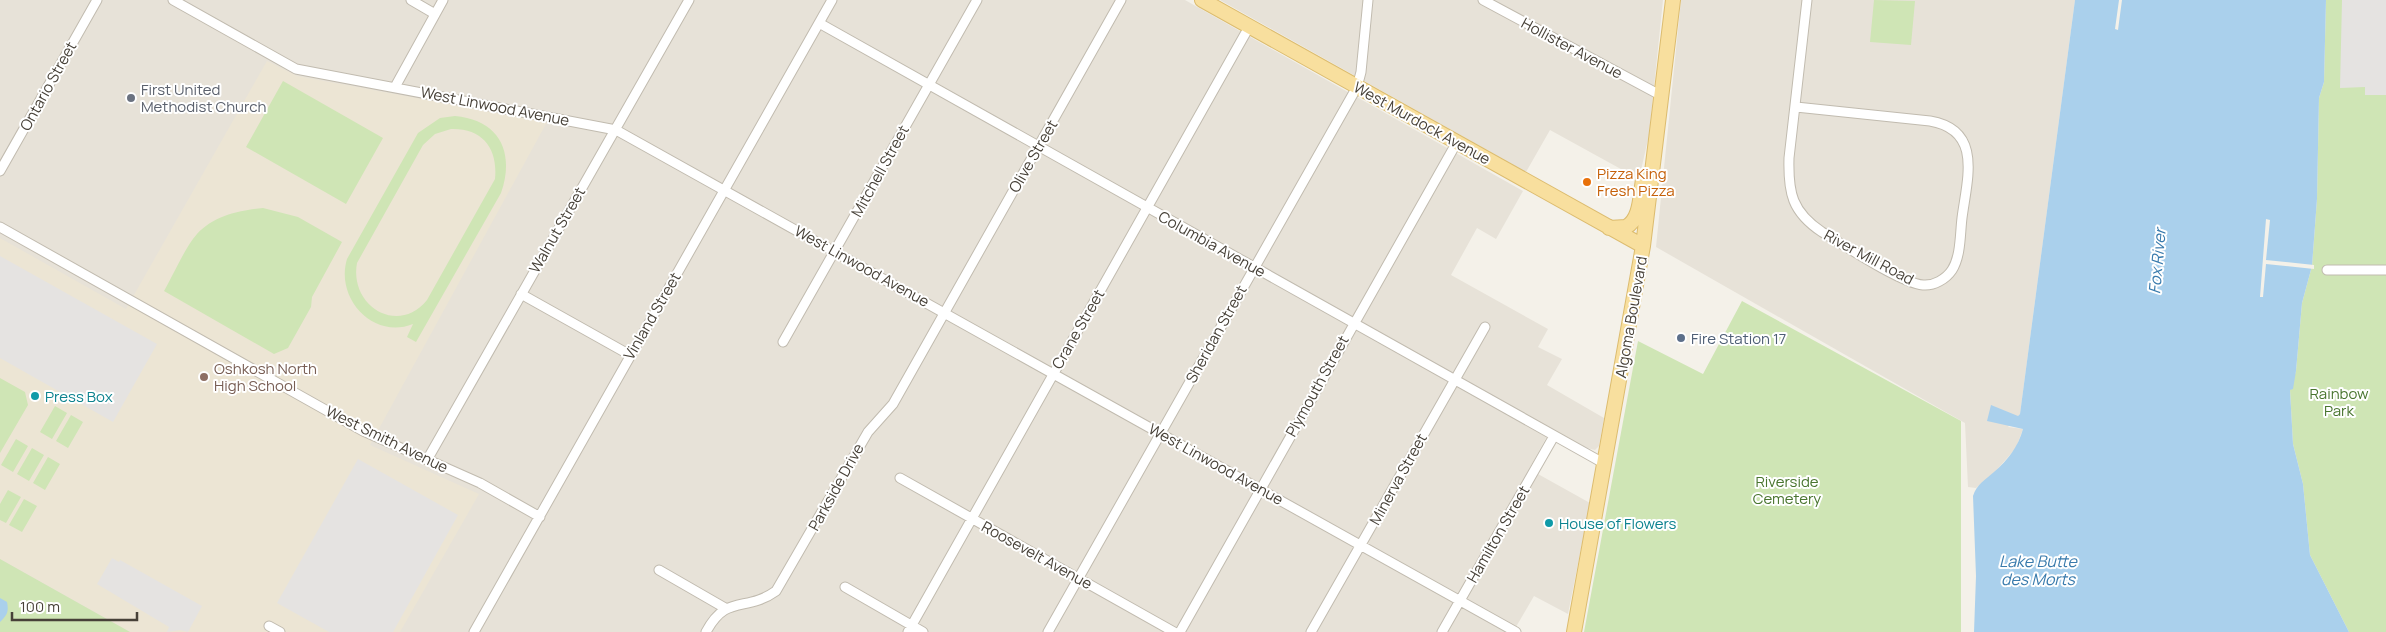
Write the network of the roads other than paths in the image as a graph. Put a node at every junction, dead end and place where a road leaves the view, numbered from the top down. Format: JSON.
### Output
{"nodes":[{"id":1,"x":96,"y":0,"type":"edge"},
{"id":2,"x":173,"y":0,"type":"edge"},
{"id":3,"x":411,"y":0,"type":"edge"},
{"id":4,"x":443,"y":0,"type":"edge"},
{"id":5,"x":689,"y":0,"type":"edge"},
{"id":6,"x":832,"y":0,"type":"edge"},
{"id":7,"x":977,"y":0,"type":"edge"},
{"id":8,"x":1122,"y":0,"type":"edge"},
{"id":9,"x":1202,"y":0,"type":"edge"},
{"id":10,"x":1368,"y":0,"type":"edge"},
{"id":11,"x":1483,"y":0,"type":"edge"},
{"id":12,"x":1673,"y":0,"type":"edge"},
{"id":13,"x":1807,"y":0,"type":"edge"},
{"id":14,"x":436,"y":14,"type":"junction"},
{"id":15,"x":819,"y":23,"type":"junction"},
{"id":16,"x":1250,"y":27,"type":"junction"},
{"id":17,"x":929,"y":84,"type":"junction"},
{"id":18,"x":395,"y":87,"type":"junction"},
{"id":19,"x":1357,"y":87,"type":"junction"},
{"id":20,"x":1662,"y":96,"type":"junction"},
{"id":21,"x":1796,"y":107,"type":"junction"},
{"id":22,"x":616,"y":130,"type":"junction"},
{"id":23,"x":1659,"y":130,"type":"junction"},
{"id":24,"x":1457,"y":142,"type":"junction"},
{"id":25,"x":1038,"y":146,"type":"junction"},
{"id":26,"x":0,"y":171,"type":"edge"},
{"id":27,"x":724,"y":189,"type":"junction"},
{"id":28,"x":1148,"y":208,"type":"junction"},
{"id":29,"x":0,"y":226,"type":"edge"},
{"id":30,"x":1609,"y":228,"type":"junction"},
{"id":31,"x":1643,"y":246,"type":"junction"},
{"id":32,"x":835,"y":251,"type":"junction"},
{"id":33,"x":1254,"y":266,"type":"junction"},
{"id":34,"x":2327,"y":270,"type":"dead end"},
{"id":35,"x":2386,"y":270,"type":"edge"},
{"id":36,"x":521,"y":294,"type":"junction"},
{"id":37,"x":944,"y":312,"type":"junction"},
{"id":38,"x":1353,"y":324,"type":"junction"},
{"id":39,"x":1485,"y":326,"type":"dead end"},
{"id":40,"x":784,"y":342,"type":"dead end"},
{"id":41,"x":630,"y":355,"type":"junction"},
{"id":42,"x":1053,"y":373,"type":"junction"},
{"id":43,"x":1454,"y":381,"type":"junction"},
{"id":44,"x":1160,"y":432,"type":"junction"},
{"id":45,"x":1554,"y":436,"type":"junction"},
{"id":46,"x":427,"y":460,"type":"junction"},
{"id":47,"x":1605,"y":464,"type":"junction"},
{"id":48,"x":900,"y":478,"type":"dead end"},
{"id":49,"x":1260,"y":489,"type":"junction"},
{"id":50,"x":540,"y":517,"type":"junction"},
{"id":51,"x":972,"y":519,"type":"junction"},
{"id":52,"x":1360,"y":546,"type":"junction"},
{"id":53,"x":659,"y":570,"type":"dead end"},
{"id":54,"x":1078,"y":579,"type":"junction"},
{"id":55,"x":846,"y":587,"type":"dead end"},
{"id":56,"x":1460,"y":600,"type":"junction"},
{"id":57,"x":725,"y":608,"type":"junction"},
{"id":58,"x":270,"y":626,"type":"dead end"},
{"id":59,"x":909,"y":629,"type":"edge"},
{"id":60,"x":280,"y":632,"type":"edge"},
{"id":61,"x":474,"y":632,"type":"edge"},
{"id":62,"x":706,"y":632,"type":"edge"},
{"id":63,"x":923,"y":632,"type":"edge"},
{"id":64,"x":1048,"y":632,"type":"edge"},
{"id":65,"x":1174,"y":632,"type":"edge"},
{"id":66,"x":1180,"y":632,"type":"edge"},
{"id":67,"x":1311,"y":632,"type":"edge"},
{"id":68,"x":1442,"y":632,"type":"edge"},
{"id":69,"x":1516,"y":632,"type":"edge"},
{"id":70,"x":1574,"y":632,"type":"edge"}],
"edges":[{"from":1,"to":26,"type":"street","name":"Ontario Street"},
{"from":2,"to":18,"type":"street","name":"West Linwood Avenue"},
{"from":3,"to":14,"type":"street"},
{"from":4,"to":14,"type":"street"},
{"from":5,"to":22,"type":"street","name":"Walnut Street"},
{"from":6,"to":15,"type":"street","name":"Vinland Street"},
{"from":7,"to":17,"type":"street","name":"Mitchell Street"},
{"from":8,"to":25,"type":"street","name":"Olive Street"},
{"from":9,"to":16,"type":"main road","name":"West Murdock Avenue"},
{"from":10,"to":19,"type":"street","name":"Sheridan Street"},
{"from":11,"to":20,"type":"street","name":"Hollister Avenue"},
{"from":12,"to":20,"type":"main road","name":"Algoma Boulevard"},
{"from":13,"to":21,"type":"street","name":"River Mill Road"},
{"from":14,"to":18,"type":"street"},
{"from":15,"to":17,"type":"street","name":"Columbia Avenue"},
{"from":15,"to":27,"type":"street","name":"Vinland Street"},
{"from":16,"to":19,"type":"main road","name":"West Murdock Avenue"},
{"from":16,"to":28,"type":"street","name":"Crane Street"},
{"from":17,"to":25,"type":"street","name":"Columbia Avenue"},
{"from":17,"to":32,"type":"street","name":"Mitchell Street"},
{"from":18,"to":22,"type":"street","name":"West Linwood Avenue"},
{"from":19,"to":24,"type":"main road","name":"West Murdock Avenue"},
{"from":19,"to":33,"type":"street","name":"Sheridan Street"},
{"from":20,"to":23,"type":"main road","name":"Algoma Boulevard"},
{"from":21,"to":21,"type":"street","name":"River Mill Road"},
{"from":22,"to":27,"type":"street","name":"West Linwood Avenue"},
{"from":22,"to":36,"type":"street","name":"Walnut Street"},
{"from":23,"to":30,"type":"main road"},
{"from":23,"to":31,"type":"main road","name":"Algoma Boulevard"},
{"from":24,"to":30,"type":"main road","name":"West Murdock Avenue"},
{"from":24,"to":38,"type":"street","name":"Plymouth Street"},
{"from":25,"to":28,"type":"street","name":"Columbia Avenue"},
{"from":25,"to":37,"type":"street","name":"Olive Street"},
{"from":27,"to":32,"type":"street","name":"West Linwood Avenue"},
{"from":27,"to":41,"type":"street","name":"Vinland Street"},
{"from":28,"to":33,"type":"street","name":"Columbia Avenue"},
{"from":28,"to":42,"type":"street","name":"Crane Street"},
{"from":29,"to":46,"type":"street","name":"West Smith Avenue"},
{"from":30,"to":31,"type":"main road","name":"West Murdock Avenue"},
{"from":31,"to":47,"type":"main road","name":"Algoma Boulevard"},
{"from":32,"to":37,"type":"street","name":"West Linwood Avenue"},
{"from":32,"to":40,"type":"street","name":"Mitchell Street"},
{"from":33,"to":38,"type":"street","name":"Columbia Avenue"},
{"from":33,"to":44,"type":"street","name":"Sheridan Street"},
{"from":34,"to":35,"type":"street"},
{"from":36,"to":41,"type":"street"},
{"from":36,"to":46,"type":"street","name":"Walnut Street"},
{"from":37,"to":42,"type":"street","name":"West Linwood Avenue"},
{"from":37,"to":57,"type":"street","name":"Parkside Drive"},
{"from":38,"to":43,"type":"street","name":"Columbia Avenue"},
{"from":38,"to":49,"type":"street","name":"Plymouth Street"},
{"from":39,"to":43,"type":"street","name":"Minerva Street"},
{"from":41,"to":50,"type":"street","name":"Vinland Street"},
{"from":42,"to":44,"type":"street","name":"West Linwood Avenue"},
{"from":42,"to":51,"type":"street","name":"Crane Street"},
{"from":43,"to":45,"type":"street","name":"Columbia Avenue"},
{"from":43,"to":52,"type":"street","name":"Minerva Street"},
{"from":44,"to":49,"type":"street","name":"West Linwood Avenue"},
{"from":44,"to":54,"type":"street","name":"Sheridan Street"},
{"from":45,"to":47,"type":"street","name":"Columbia Avenue"},
{"from":45,"to":56,"type":"street","name":"Hamilton Street"},
{"from":46,"to":50,"type":"street","name":"West Smith Avenue"},
{"from":47,"to":70,"type":"main road","name":"Algoma Boulevard"},
{"from":48,"to":51,"type":"street","name":"Roosevelt Avenue"},
{"from":49,"to":52,"type":"street","name":"West Linwood Avenue"},
{"from":49,"to":66,"type":"street","name":"Plymouth Street"},
{"from":50,"to":61,"type":"street","name":"Vinland Street"},
{"from":51,"to":54,"type":"street","name":"Roosevelt Avenue"},
{"from":51,"to":59,"type":"street","name":"Crane Street"},
{"from":52,"to":56,"type":"street","name":"West Linwood Avenue"},
{"from":52,"to":67,"type":"street","name":"Minerva Street"},
{"from":53,"to":57,"type":"street"},
{"from":54,"to":64,"type":"street","name":"Sheridan Street"},
{"from":54,"to":65,"type":"street","name":"Roosevelt Avenue"},
{"from":55,"to":59,"type":"street"},
{"from":56,"to":68,"type":"street","name":"Hamilton Street"},
{"from":56,"to":69,"type":"street","name":"West Linwood Avenue"},
{"from":57,"to":62,"type":"street"},
{"from":58,"to":60,"type":"street"},
{"from":59,"to":63,"type":"street"}]}
